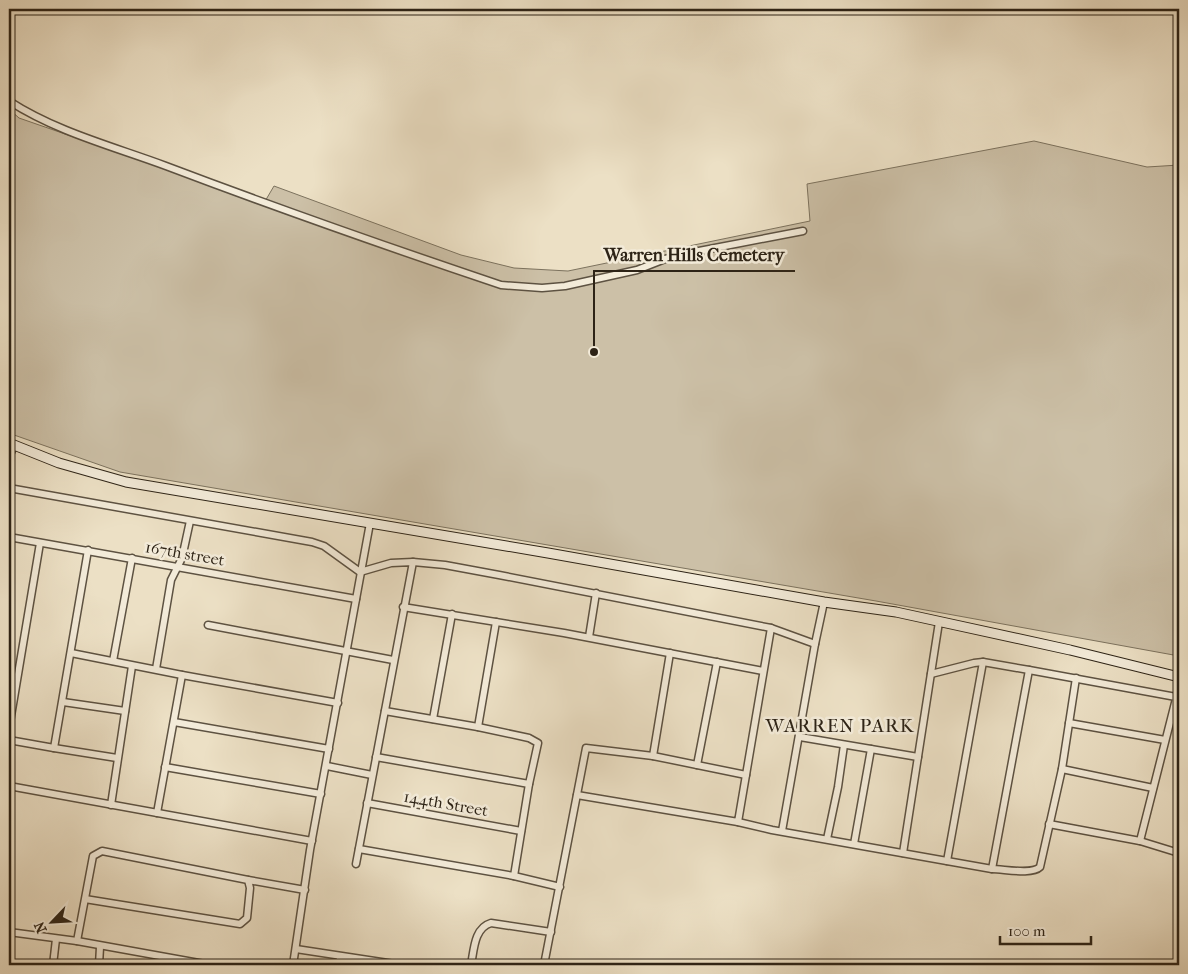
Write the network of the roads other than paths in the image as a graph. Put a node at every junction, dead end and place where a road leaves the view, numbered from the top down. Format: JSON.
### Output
{"nodes":[{"id":1,"x":9,"y":101,"type":"edge"},
{"id":2,"x":803,"y":231,"type":"dead end"},
{"id":3,"x":11,"y":444,"type":"edge"},
{"id":4,"x":9,"y":456,"type":"edge"},
{"id":5,"x":9,"y":488,"type":"edge"},
{"id":6,"x":190,"y":521,"type":"junction"},
{"id":7,"x":370,"y":523,"type":"junction"},
{"id":8,"x":9,"y":537,"type":"edge"},
{"id":9,"x":40,"y":543,"type":"junction"},
{"id":10,"x":88,"y":550,"type":"junction"},
{"id":11,"x":132,"y":558,"type":"junction"},
{"id":12,"x":413,"y":562,"type":"junction"},
{"id":13,"x":178,"y":566,"type":"junction"},
{"id":14,"x":360,"y":572,"type":"junction"},
{"id":15,"x":596,"y":593,"type":"junction"},
{"id":16,"x":356,"y":599,"type":"junction"},
{"id":17,"x":824,"y":602,"type":"junction"},
{"id":18,"x":403,"y":607,"type":"junction"},
{"id":19,"x":452,"y":614,"type":"junction"},
{"id":20,"x":496,"y":622,"type":"junction"},
{"id":21,"x":939,"y":622,"type":"junction"},
{"id":22,"x":208,"y":625,"type":"dead end"},
{"id":23,"x":770,"y":628,"type":"junction"},
{"id":24,"x":589,"y":637,"type":"junction"},
{"id":25,"x":815,"y":644,"type":"junction"},
{"id":26,"x":347,"y":651,"type":"junction"},
{"id":27,"x":71,"y":653,"type":"junction"},
{"id":28,"x":670,"y":653,"type":"junction"},
{"id":29,"x":393,"y":660,"type":"junction"},
{"id":30,"x":113,"y":661,"type":"junction"},
{"id":31,"x":717,"y":662,"type":"junction"},
{"id":32,"x":983,"y":662,"type":"junction"},
{"id":33,"x":132,"y":666,"type":"junction"},
{"id":34,"x":156,"y":669,"type":"junction"},
{"id":35,"x":1029,"y":670,"type":"junction"},
{"id":36,"x":763,"y":671,"type":"junction"},
{"id":37,"x":930,"y":674,"type":"junction"},
{"id":38,"x":182,"y":675,"type":"junction"},
{"id":39,"x":1179,"y":677,"type":"edge"},
{"id":40,"x":1076,"y":678,"type":"junction"},
{"id":41,"x":1179,"y":687,"type":"edge"},
{"id":42,"x":1176,"y":697,"type":"junction"},
{"id":43,"x":62,"y":702,"type":"junction"},
{"id":44,"x":338,"y":702,"type":"junction"},
{"id":45,"x":1177,"y":705,"type":"edge"},
{"id":46,"x":125,"y":711,"type":"junction"},
{"id":47,"x":385,"y":711,"type":"junction"},
{"id":48,"x":433,"y":718,"type":"junction"},
{"id":49,"x":174,"y":722,"type":"junction"},
{"id":50,"x":1069,"y":723,"type":"junction"},
{"id":51,"x":478,"y":726,"type":"junction"},
{"id":52,"x":9,"y":728,"type":"edge"},
{"id":53,"x":800,"y":737,"type":"junction"},
{"id":54,"x":9,"y":740,"type":"edge"},
{"id":55,"x":1165,"y":740,"type":"junction"},
{"id":56,"x":844,"y":745,"type":"junction"},
{"id":57,"x":54,"y":748,"type":"junction"},
{"id":58,"x":329,"y":749,"type":"junction"},
{"id":59,"x":871,"y":749,"type":"junction"},
{"id":60,"x":653,"y":756,"type":"junction"},
{"id":61,"x":376,"y":757,"type":"junction"},
{"id":62,"x":918,"y":757,"type":"junction"},
{"id":63,"x":117,"y":758,"type":"junction"},
{"id":64,"x":696,"y":765,"type":"junction"},
{"id":65,"x":165,"y":766,"type":"junction"},
{"id":66,"x":327,"y":766,"type":"junction"},
{"id":67,"x":1062,"y":769,"type":"junction"},
{"id":68,"x":372,"y":775,"type":"junction"},
{"id":69,"x":746,"y":775,"type":"junction"},
{"id":70,"x":529,"y":784,"type":"junction"},
{"id":71,"x":9,"y":786,"type":"edge"},
{"id":72,"x":1153,"y":788,"type":"junction"},
{"id":73,"x":321,"y":794,"type":"junction"},
{"id":74,"x":577,"y":794,"type":"junction"},
{"id":75,"x":367,"y":803,"type":"junction"},
{"id":76,"x":111,"y":805,"type":"junction"},
{"id":77,"x":157,"y":813,"type":"junction"},
{"id":78,"x":738,"y":822,"type":"junction"},
{"id":79,"x":1049,"y":824,"type":"junction"},
{"id":80,"x":521,"y":831,"type":"junction"},
{"id":81,"x":782,"y":831,"type":"junction"},
{"id":82,"x":827,"y":839,"type":"junction"},
{"id":83,"x":312,"y":841,"type":"junction"},
{"id":84,"x":1140,"y":841,"type":"junction"},
{"id":85,"x":854,"y":844,"type":"junction"},
{"id":86,"x":359,"y":849,"type":"junction"},
{"id":87,"x":1179,"y":852,"type":"edge"},
{"id":88,"x":903,"y":853,"type":"junction"},
{"id":89,"x":948,"y":861,"type":"junction"},
{"id":90,"x":356,"y":864,"type":"dead end"},
{"id":91,"x":992,"y":868,"type":"junction"},
{"id":92,"x":514,"y":876,"type":"junction"},
{"id":93,"x":248,"y":880,"type":"junction"},
{"id":94,"x":560,"y":887,"type":"junction"},
{"id":95,"x":305,"y":890,"type":"junction"},
{"id":96,"x":85,"y":899,"type":"junction"},
{"id":97,"x":9,"y":932,"type":"edge"},
{"id":98,"x":551,"y":932,"type":"junction"},
{"id":99,"x":56,"y":939,"type":"junction"},
{"id":100,"x":77,"y":941,"type":"junction"},
{"id":101,"x":100,"y":947,"type":"junction"},
{"id":102,"x":296,"y":949,"type":"junction"},
{"id":103,"x":340,"y":957,"type":"junction"},
{"id":104,"x":389,"y":964,"type":"edge"},
{"id":105,"x":53,"y":965,"type":"edge"},
{"id":106,"x":99,"y":965,"type":"edge"},
{"id":107,"x":210,"y":965,"type":"edge"},
{"id":108,"x":293,"y":965,"type":"edge"},
{"id":109,"x":339,"y":965,"type":"edge"},
{"id":110,"x":401,"y":965,"type":"edge"},
{"id":111,"x":471,"y":965,"type":"edge"},
{"id":112,"x":544,"y":965,"type":"edge"}],
"edges":[{"from":1,"to":2,"type":"street"},
{"from":3,"to":4,"type":"street"},
{"from":3,"to":7,"type":"street"},
{"from":5,"to":6,"type":"street"},
{"from":6,"to":13,"type":"street"},
{"from":6,"to":14,"type":"street"},
{"from":7,"to":14,"type":"street"},
{"from":7,"to":17,"type":"street"},
{"from":8,"to":9,"type":"street","name":"167th street"},
{"from":9,"to":10,"type":"street","name":"167th street"},
{"from":9,"to":52,"type":"street"},
{"from":10,"to":11,"type":"street","name":"167th street"},
{"from":10,"to":27,"type":"street"},
{"from":11,"to":13,"type":"street","name":"167th street"},
{"from":11,"to":30,"type":"street"},
{"from":12,"to":14,"type":"street"},
{"from":12,"to":15,"type":"street"},
{"from":12,"to":18,"type":"street"},
{"from":13,"to":16,"type":"street","name":"167th street"},
{"from":13,"to":34,"type":"street"},
{"from":14,"to":16,"type":"street"},
{"from":15,"to":23,"type":"street"},
{"from":15,"to":24,"type":"street"},
{"from":16,"to":26,"type":"street"},
{"from":17,"to":21,"type":"street"},
{"from":17,"to":25,"type":"street"},
{"from":18,"to":19,"type":"street"},
{"from":18,"to":29,"type":"street"},
{"from":19,"to":20,"type":"street"},
{"from":19,"to":48,"type":"street"},
{"from":20,"to":24,"type":"street"},
{"from":20,"to":51,"type":"street"},
{"from":21,"to":37,"type":"street"},
{"from":21,"to":39,"type":"street"},
{"from":22,"to":26,"type":"street"},
{"from":23,"to":25,"type":"street"},
{"from":23,"to":36,"type":"street"},
{"from":24,"to":28,"type":"street"},
{"from":25,"to":53,"type":"street"},
{"from":26,"to":29,"type":"street"},
{"from":26,"to":44,"type":"street"},
{"from":27,"to":30,"type":"street"},
{"from":27,"to":43,"type":"street"},
{"from":28,"to":31,"type":"street"},
{"from":28,"to":60,"type":"street"},
{"from":29,"to":47,"type":"street"},
{"from":30,"to":33,"type":"street"},
{"from":31,"to":36,"type":"street"},
{"from":31,"to":64,"type":"street"},
{"from":32,"to":35,"type":"street"},
{"from":32,"to":37,"type":"street"},
{"from":32,"to":89,"type":"street"},
{"from":33,"to":34,"type":"street"},
{"from":33,"to":46,"type":"street"},
{"from":34,"to":38,"type":"street"},
{"from":35,"to":40,"type":"street"},
{"from":35,"to":91,"type":"street"},
{"from":36,"to":69,"type":"street"},
{"from":37,"to":62,"type":"street"},
{"from":38,"to":44,"type":"street"},
{"from":38,"to":49,"type":"street"},
{"from":40,"to":42,"type":"street"},
{"from":40,"to":50,"type":"street"},
{"from":41,"to":42,"type":"street"},
{"from":42,"to":45,"type":"street"},
{"from":43,"to":46,"type":"street"},
{"from":43,"to":57,"type":"street"},
{"from":44,"to":58,"type":"street"},
{"from":45,"to":55,"type":"street"},
{"from":46,"to":63,"type":"street"},
{"from":47,"to":48,"type":"street"},
{"from":47,"to":61,"type":"street"},
{"from":48,"to":51,"type":"street"},
{"from":49,"to":58,"type":"street"},
{"from":49,"to":65,"type":"street"},
{"from":50,"to":55,"type":"street"},
{"from":50,"to":67,"type":"street"},
{"from":51,"to":70,"type":"street"},
{"from":53,"to":56,"type":"street"},
{"from":53,"to":81,"type":"street"},
{"from":54,"to":57,"type":"street"},
{"from":55,"to":72,"type":"street"},
{"from":56,"to":59,"type":"street"},
{"from":56,"to":82,"type":"street"},
{"from":57,"to":63,"type":"street"},
{"from":58,"to":66,"type":"street"},
{"from":59,"to":62,"type":"street"},
{"from":59,"to":85,"type":"street"},
{"from":60,"to":64,"type":"street"},
{"from":60,"to":74,"type":"street"},
{"from":61,"to":68,"type":"street"},
{"from":61,"to":70,"type":"street"},
{"from":62,"to":88,"type":"street"},
{"from":63,"to":76,"type":"street"},
{"from":64,"to":69,"type":"street"},
{"from":65,"to":73,"type":"street"},
{"from":65,"to":77,"type":"street"},
{"from":66,"to":68,"type":"street"},
{"from":66,"to":73,"type":"street"},
{"from":67,"to":72,"type":"street"},
{"from":67,"to":79,"type":"street"},
{"from":68,"to":75,"type":"street"},
{"from":69,"to":78,"type":"street"},
{"from":70,"to":80,"type":"street"},
{"from":71,"to":76,"type":"street"},
{"from":72,"to":84,"type":"street"},
{"from":73,"to":83,"type":"street"},
{"from":74,"to":78,"type":"street"},
{"from":74,"to":94,"type":"street"},
{"from":75,"to":80,"type":"street","name":"144th Street"},
{"from":75,"to":86,"type":"street"},
{"from":76,"to":77,"type":"street"},
{"from":77,"to":83,"type":"street"},
{"from":78,"to":81,"type":"street"},
{"from":79,"to":84,"type":"street"},
{"from":79,"to":91,"type":"street"},
{"from":80,"to":92,"type":"street"},
{"from":81,"to":82,"type":"street"},
{"from":82,"to":85,"type":"street"},
{"from":83,"to":95,"type":"street"},
{"from":84,"to":87,"type":"street"},
{"from":85,"to":88,"type":"street"},
{"from":86,"to":90,"type":"street"},
{"from":86,"to":92,"type":"street"},
{"from":88,"to":89,"type":"street"},
{"from":89,"to":91,"type":"street"},
{"from":92,"to":94,"type":"street"},
{"from":93,"to":95,"type":"street"},
{"from":93,"to":96,"type":"street"},
{"from":93,"to":96,"type":"street"},
{"from":94,"to":98,"type":"street"},
{"from":95,"to":102,"type":"street"},
{"from":96,"to":100,"type":"street"},
{"from":97,"to":99,"type":"street"},
{"from":98,"to":111,"type":"street"},
{"from":98,"to":112,"type":"street"},
{"from":99,"to":100,"type":"street"},
{"from":99,"to":105,"type":"street"},
{"from":100,"to":101,"type":"street"},
{"from":101,"to":106,"type":"street"},
{"from":101,"to":107,"type":"street"},
{"from":102,"to":103,"type":"street"},
{"from":102,"to":108,"type":"street"},
{"from":103,"to":104,"type":"street"},
{"from":103,"to":109,"type":"street"},
{"from":104,"to":110,"type":"street"}]}
